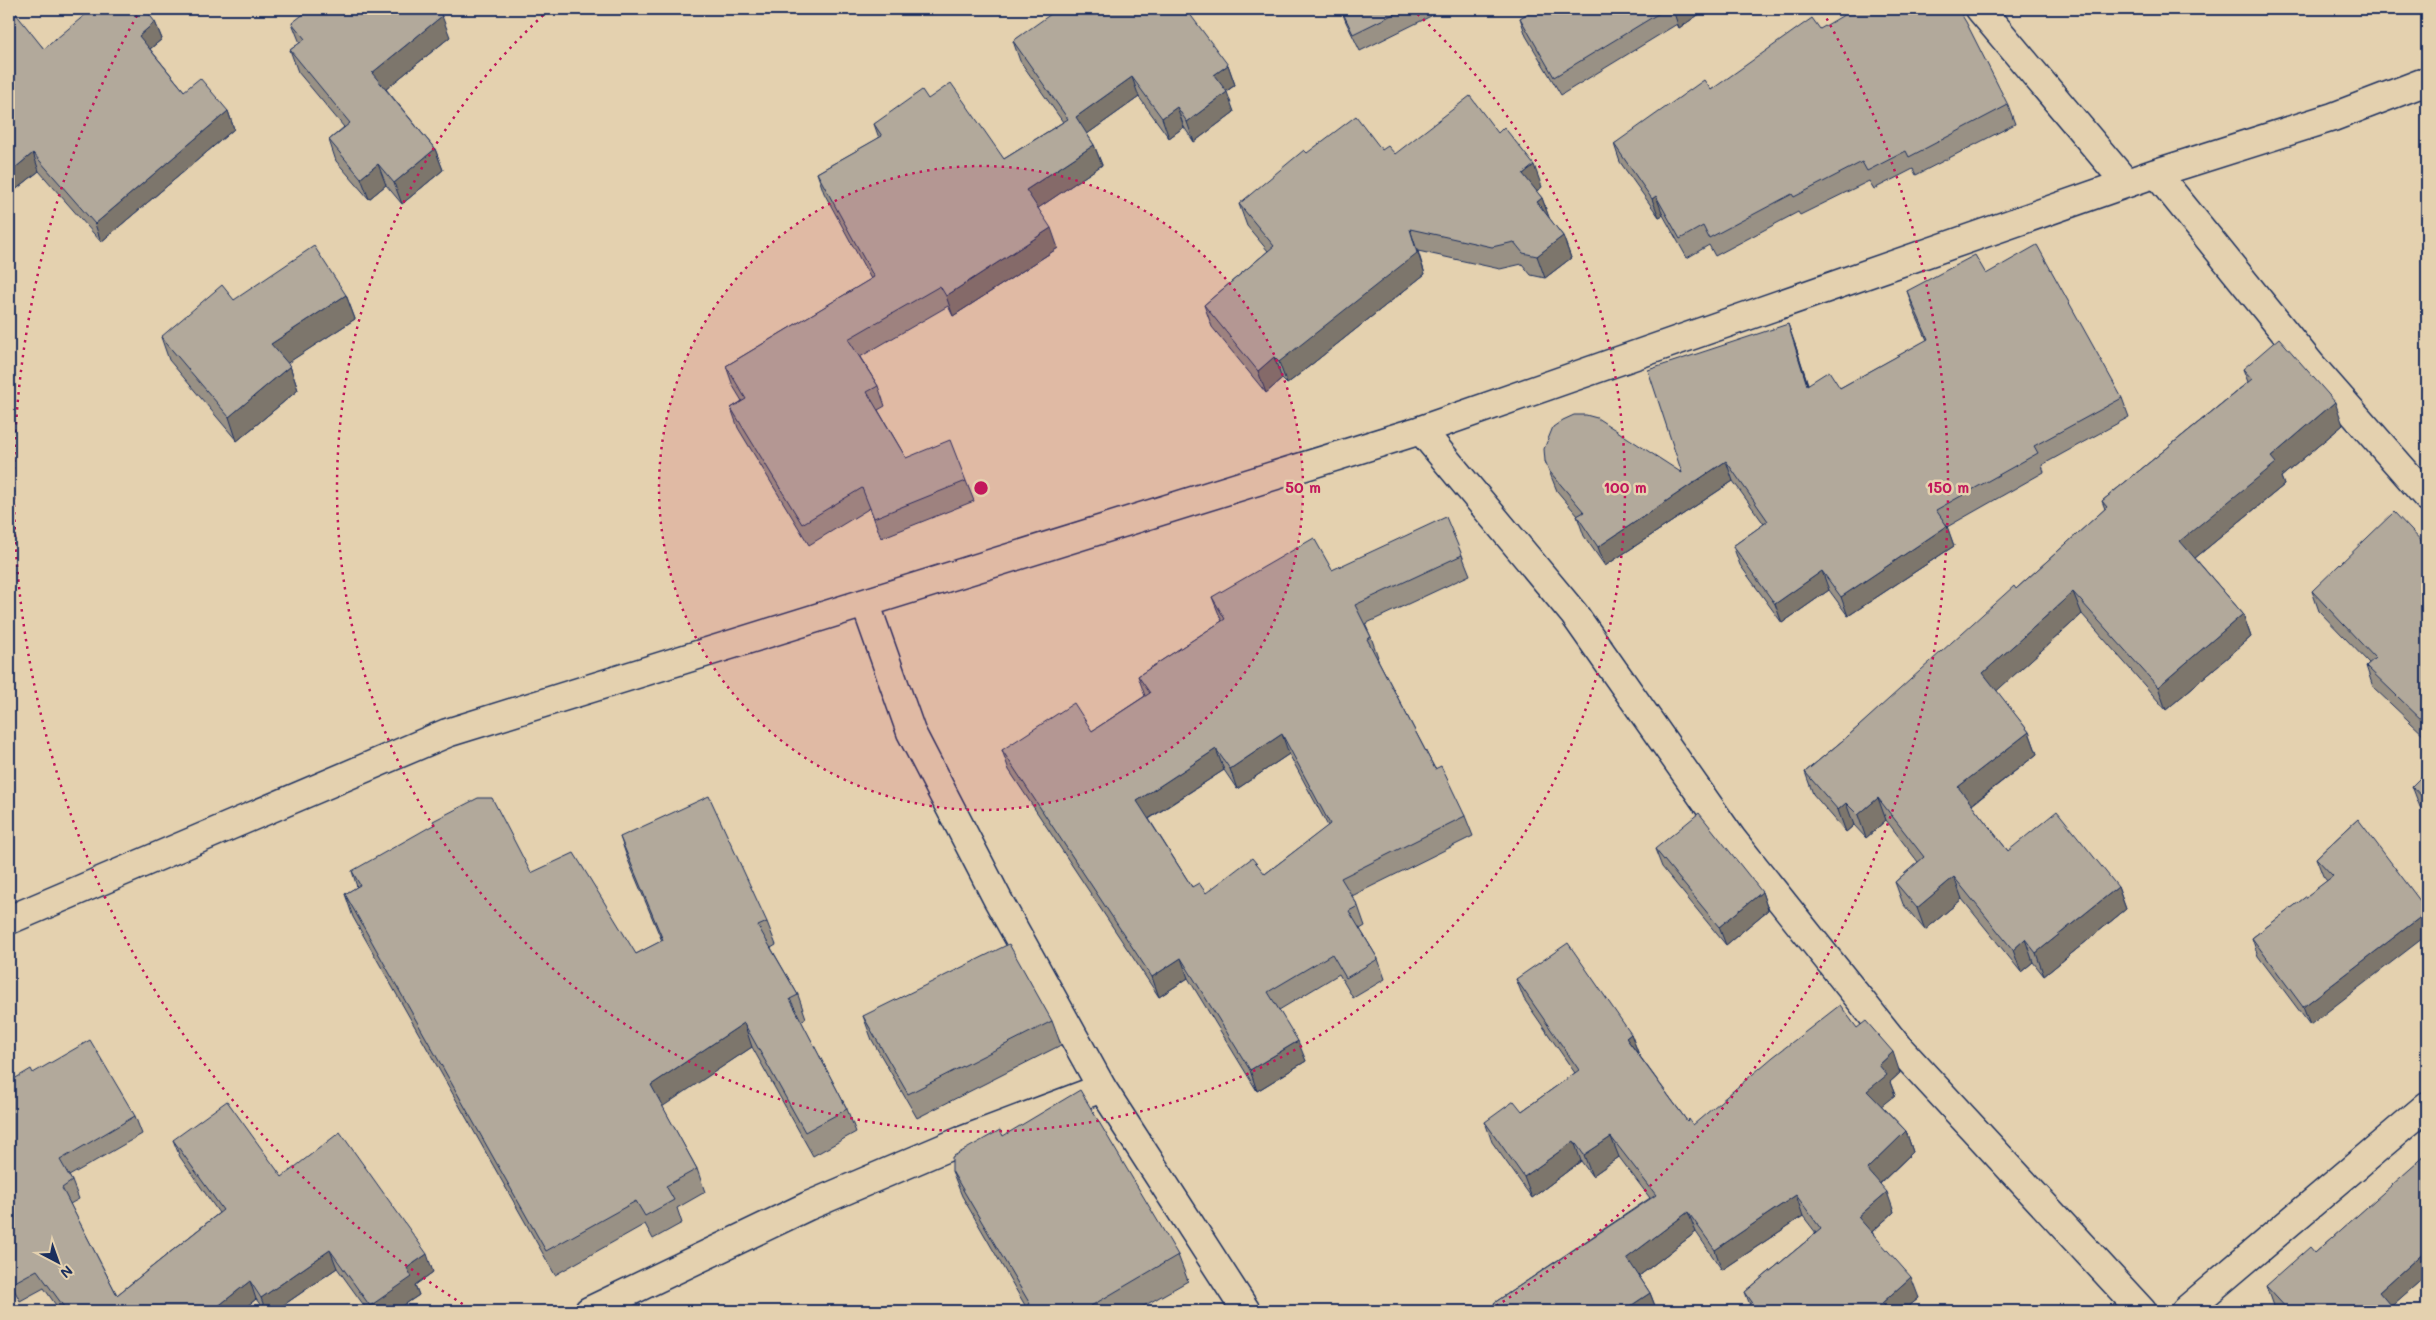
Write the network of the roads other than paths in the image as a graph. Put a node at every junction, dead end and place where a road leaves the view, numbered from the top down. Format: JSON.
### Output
{"nodes":[{"id":1,"x":1980,"y":9,"type":"edge"},
{"id":2,"x":2427,"y":81,"type":"edge"},
{"id":3,"x":2156,"y":172,"type":"junction"},
{"id":4,"x":2126,"y":184,"type":"junction"},
{"id":5,"x":1421,"y":430,"type":"junction"},
{"id":6,"x":2427,"y":497,"type":"edge"},
{"id":7,"x":866,"y":605,"type":"junction"},
{"id":8,"x":9,"y":920,"type":"edge"},
{"id":9,"x":1102,"y":1088,"type":"junction"},
{"id":10,"x":2427,"y":1106,"type":"edge"},
{"id":11,"x":589,"y":1311,"type":"edge"},
{"id":12,"x":1246,"y":1311,"type":"edge"},
{"id":13,"x":2142,"y":1311,"type":"edge"},
{"id":14,"x":2185,"y":1311,"type":"edge"}],
"edges":[{"from":1,"to":4,"type":"street"},
{"from":2,"to":3,"type":"street"},
{"from":3,"to":4,"type":"street"},
{"from":3,"to":6,"type":"street"},
{"from":4,"to":5,"type":"street"},
{"from":5,"to":7,"type":"street"},
{"from":5,"to":13,"type":"street"},
{"from":7,"to":8,"type":"street"},
{"from":7,"to":9,"type":"street"},
{"from":9,"to":11,"type":"street"},
{"from":9,"to":12,"type":"street"},
{"from":10,"to":14,"type":"street"}]}
